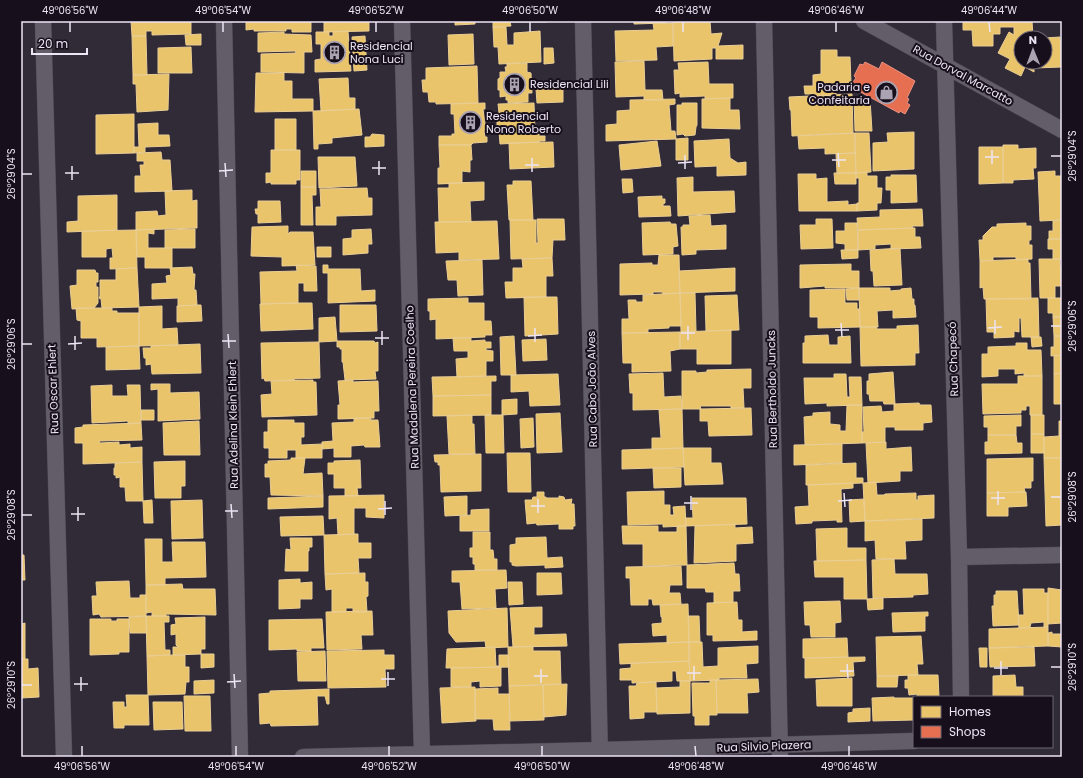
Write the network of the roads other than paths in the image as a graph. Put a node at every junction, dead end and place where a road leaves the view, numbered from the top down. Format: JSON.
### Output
{"nodes":[{"id":1,"x":43,"y":21,"type":"edge"},
{"id":2,"x":224,"y":21,"type":"edge"},
{"id":3,"x":402,"y":21,"type":"edge"},
{"id":4,"x":583,"y":21,"type":"edge"},
{"id":5,"x":764,"y":21,"type":"edge"},
{"id":6,"x":864,"y":21,"type":"edge"},
{"id":7,"x":944,"y":21,"type":"edge"},
{"id":8,"x":945,"y":66,"type":"junction"},
{"id":9,"x":1062,"y":130,"type":"edge"},
{"id":10,"x":1062,"y":555,"type":"edge"},
{"id":11,"x":959,"y":557,"type":"junction"},
{"id":12,"x":961,"y":696,"type":"edge"},
{"id":13,"x":913,"y":741,"type":"edge"},
{"id":14,"x":780,"y":751,"type":"edge"},
{"id":15,"x":422,"y":754,"type":"junction"},
{"id":16,"x":600,"y":754,"type":"edge"},
{"id":17,"x":64,"y":757,"type":"edge"},
{"id":18,"x":240,"y":757,"type":"edge"},
{"id":19,"x":303,"y":757,"type":"edge"}],
"edges":[{"from":1,"to":17,"type":"street","name":"Rua Oscar Ehlert"},
{"from":2,"to":18,"type":"street","name":"Rua Adelina Klein Ehlert"},
{"from":3,"to":15,"type":"street","name":"Rua Madalena Pereira Coelho"},
{"from":4,"to":16,"type":"street","name":"Rua Cabo João Alves"},
{"from":5,"to":14,"type":"street","name":"Rua Bertholdo Juncks"},
{"from":6,"to":8,"type":"street","name":"Rua Dorval Marcatto"},
{"from":7,"to":8,"type":"street","name":"Rua Chapecó"},
{"from":8,"to":9,"type":"street","name":"Rua Dorval Marcatto"},
{"from":8,"to":11,"type":"street","name":"Rua Chapecó"},
{"from":10,"to":11,"type":"street"},
{"from":11,"to":12,"type":"street","name":"Rua Chapecó"},
{"from":13,"to":14,"type":"street","name":"Rua Silvio Piazera"},
{"from":14,"to":16,"type":"street","name":"Rua Silvio Piazera"},
{"from":15,"to":16,"type":"street","name":"Rua Silvio Piazera"},
{"from":15,"to":19,"type":"street","name":"Rua Silvio Piazera"}]}
